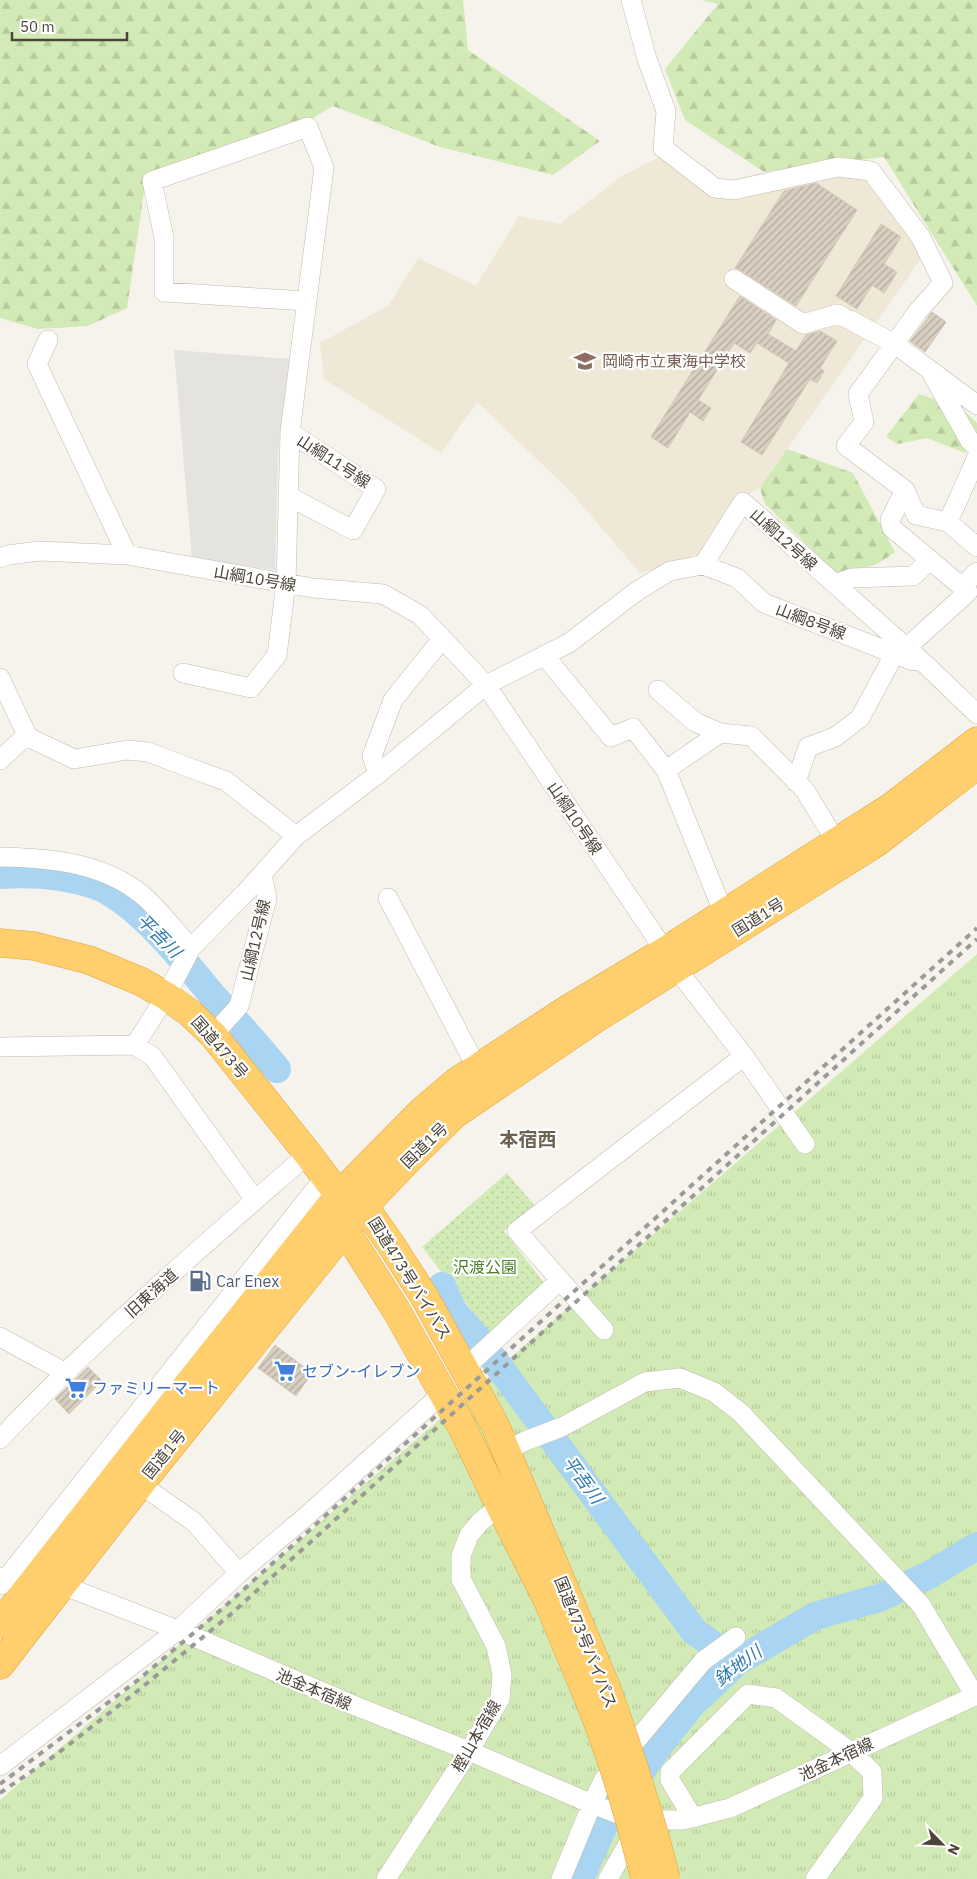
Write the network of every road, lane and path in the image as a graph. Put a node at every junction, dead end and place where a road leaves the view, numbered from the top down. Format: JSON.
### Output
{"nodes":[{"id":1,"x":631,"y":0,"type":"edge"},
{"id":2,"x":734,"y":279,"type":"dead end"},
{"id":3,"x":306,"y":301,"type":"junction"},
{"id":4,"x":48,"y":340,"type":"dead end"},
{"id":5,"x":895,"y":344,"type":"junction"},
{"id":6,"x":929,"y":370,"type":"junction"},
{"id":7,"x":977,"y":405,"type":"edge"},
{"id":8,"x":290,"y":432,"type":"junction"},
{"id":9,"x":977,"y":447,"type":"edge"},
{"id":10,"x":977,"y":457,"type":"edge"},
{"id":11,"x":905,"y":490,"type":"junction"},
{"id":12,"x":288,"y":496,"type":"junction"},
{"id":13,"x":948,"y":522,"type":"junction"},
{"id":14,"x":977,"y":547,"type":"edge"},
{"id":15,"x":128,"y":555,"type":"junction"},
{"id":16,"x":0,"y":558,"type":"edge"},
{"id":17,"x":930,"y":560,"type":"junction"},
{"id":18,"x":703,"y":564,"type":"junction"},
{"id":19,"x":977,"y":572,"type":"edge"},
{"id":20,"x":286,"y":583,"type":"junction"},
{"id":21,"x":835,"y":584,"type":"junction"},
{"id":22,"x":961,"y":587,"type":"junction"},
{"id":23,"x":442,"y":639,"type":"junction"},
{"id":24,"x":900,"y":651,"type":"junction"},
{"id":25,"x":544,"y":655,"type":"junction"},
{"id":26,"x":183,"y":673,"type":"dead end"},
{"id":27,"x":0,"y":678,"type":"edge"},
{"id":28,"x":486,"y":685,"type":"junction"},
{"id":29,"x":658,"y":690,"type":"dead end"},
{"id":30,"x":977,"y":714,"type":"edge"},
{"id":31,"x":720,"y":733,"type":"junction"},
{"id":32,"x":27,"y":736,"type":"junction"},
{"id":33,"x":977,"y":742,"type":"edge"},
{"id":34,"x":0,"y":760,"type":"edge"},
{"id":35,"x":977,"y":765,"type":"edge"},
{"id":36,"x":666,"y":770,"type":"junction"},
{"id":37,"x":378,"y":774,"type":"junction"},
{"id":38,"x":796,"y":782,"type":"junction"},
{"id":39,"x":296,"y":836,"type":"junction"},
{"id":40,"x":837,"y":842,"type":"junction"},
{"id":41,"x":0,"y":857,"type":"edge"},
{"id":42,"x":262,"y":875,"type":"junction"},
{"id":43,"x":388,"y":898,"type":"dead end"},
{"id":44,"x":724,"y":914,"type":"junction"},
{"id":45,"x":0,"y":943,"type":"edge"},
{"id":46,"x":191,"y":948,"type":"junction"},
{"id":47,"x":671,"y":960,"type":"junction"},
{"id":48,"x":166,"y":996,"type":"junction"},
{"id":49,"x":213,"y":1035,"type":"junction"},
{"id":50,"x":134,"y":1045,"type":"junction"},
{"id":51,"x":0,"y":1047,"type":"edge"},
{"id":52,"x":744,"y":1056,"type":"junction"},
{"id":53,"x":477,"y":1068,"type":"junction"},
{"id":54,"x":805,"y":1144,"type":"dead end"},
{"id":55,"x":308,"y":1154,"type":"junction"},
{"id":56,"x":332,"y":1186,"type":"junction"},
{"id":57,"x":255,"y":1200,"type":"junction"},
{"id":58,"x":364,"y":1206,"type":"junction"},
{"id":59,"x":344,"y":1230,"type":"junction"},
{"id":60,"x":271,"y":1281,"type":"junction"},
{"id":61,"x":559,"y":1281,"type":"junction"},
{"id":62,"x":240,"y":1285,"type":"junction"},
{"id":63,"x":604,"y":1330,"type":"dead end"},
{"id":64,"x":0,"y":1337,"type":"edge"},
{"id":65,"x":468,"y":1365,"type":"junction"},
{"id":66,"x":66,"y":1373,"type":"junction"},
{"id":67,"x":443,"y":1393,"type":"junction"},
{"id":68,"x":150,"y":1398,"type":"junction"},
{"id":69,"x":155,"y":1426,"type":"junction"},
{"id":70,"x":0,"y":1439,"type":"edge"},
{"id":71,"x":516,"y":1446,"type":"junction"},
{"id":72,"x":140,"y":1484,"type":"junction"},
{"id":73,"x":500,"y":1506,"type":"junction"},
{"id":74,"x":239,"y":1573,"type":"junction"},
{"id":75,"x":35,"y":1579,"type":"junction"},
{"id":76,"x":2,"y":1580,"type":"edge"},
{"id":77,"x":62,"y":1585,"type":"junction"},
{"id":78,"x":0,"y":1624,"type":"edge"},
{"id":79,"x":178,"y":1630,"type":"junction"},
{"id":80,"x":736,"y":1637,"type":"dead end"},
{"id":81,"x":0,"y":1665,"type":"edge"},
{"id":82,"x":597,"y":1692,"type":"junction"},
{"id":83,"x":976,"y":1695,"type":"edge"},
{"id":84,"x":470,"y":1751,"type":"junction"},
{"id":85,"x":851,"y":1752,"type":"junction"},
{"id":86,"x":0,"y":1766,"type":"edge"},
{"id":87,"x":592,"y":1804,"type":"junction"},
{"id":88,"x":643,"y":1818,"type":"junction"},
{"id":89,"x":693,"y":1818,"type":"junction"},
{"id":90,"x":386,"y":1879,"type":"edge"},
{"id":91,"x":561,"y":1879,"type":"edge"},
{"id":92,"x":608,"y":1879,"type":"edge"},
{"id":93,"x":645,"y":1879,"type":"edge"},
{"id":94,"x":666,"y":1879,"type":"edge"},
{"id":95,"x":815,"y":1879,"type":"edge"}],
"edges":[{"from":1,"to":5,"type":"street"},
{"from":2,"to":5,"type":"street"},
{"from":3,"to":3,"type":"street"},
{"from":3,"to":8,"type":"street"},
{"from":4,"to":15,"type":"street"},
{"from":5,"to":6,"type":"street"},
{"from":5,"to":11,"type":"street"},
{"from":6,"to":7,"type":"street"},
{"from":6,"to":9,"type":"street"},
{"from":8,"to":12,"type":"street"},
{"from":8,"to":12,"type":"street","name":"山綱11号線"},
{"from":10,"to":13,"type":"street"},
{"from":11,"to":13,"type":"street"},
{"from":11,"to":17,"type":"street"},
{"from":12,"to":20,"type":"street"},
{"from":13,"to":14,"type":"street"},
{"from":15,"to":16,"type":"street","name":"山綱10号線"},
{"from":15,"to":20,"type":"street","name":"山綱10号線"},
{"from":17,"to":21,"type":"street"},
{"from":17,"to":22,"type":"street"},
{"from":18,"to":21,"type":"street","name":"山綱12号線"},
{"from":18,"to":24,"type":"street","name":"山綱8号線"},
{"from":18,"to":25,"type":"street"},
{"from":19,"to":22,"type":"street"},
{"from":20,"to":23,"type":"street","name":"山綱10号線"},
{"from":20,"to":26,"type":"street"},
{"from":21,"to":24,"type":"street","name":"山綱12号線"},
{"from":22,"to":24,"type":"street"},
{"from":23,"to":28,"type":"street","name":"山綱10号線"},
{"from":23,"to":37,"type":"street"},
{"from":24,"to":30,"type":"street","name":"山綱12号線"},
{"from":24,"to":38,"type":"street"},
{"from":25,"to":28,"type":"street"},
{"from":25,"to":36,"type":"street"},
{"from":27,"to":32,"type":"street"},
{"from":28,"to":37,"type":"street"},
{"from":28,"to":47,"type":"street","name":"山綱10号線"},
{"from":29,"to":31,"type":"street"},
{"from":31,"to":36,"type":"street"},
{"from":31,"to":38,"type":"street"},
{"from":32,"to":34,"type":"street"},
{"from":32,"to":39,"type":"street"},
{"from":33,"to":40,"type":"highway","name":"国道1号"},
{"from":35,"to":47,"type":"highway","name":"国道1号"},
{"from":36,"to":44,"type":"street"},
{"from":37,"to":39,"type":"street"},
{"from":38,"to":40,"type":"street"},
{"from":39,"to":42,"type":"street"},
{"from":40,"to":44,"type":"highway","name":"国道1号"},
{"from":41,"to":46,"type":"street"},
{"from":42,"to":46,"type":"street"},
{"from":42,"to":49,"type":"street","name":"山綱12号線"},
{"from":43,"to":53,"type":"street"},
{"from":44,"to":47,"type":"highway","name":"国道1号"},
{"from":45,"to":48,"type":"highway","name":"国道473号"},
{"from":46,"to":48,"type":"street"},
{"from":47,"to":52,"type":"street","name":"山綱10号線"},
{"from":47,"to":53,"type":"highway","name":"国道1号"},
{"from":47,"to":58,"type":"highway","name":"国道1号"},
{"from":48,"to":49,"type":"highway","name":"国道473号"},
{"from":48,"to":50,"type":"street"},
{"from":49,"to":55,"type":"highway","name":"国道473号"},
{"from":50,"to":51,"type":"street"},
{"from":50,"to":57,"type":"street"},
{"from":52,"to":54,"type":"street","name":"山綱10号線"},
{"from":52,"to":61,"type":"street"},
{"from":53,"to":56,"type":"highway","name":"国道1号"},
{"from":55,"to":56,"type":"highway","name":"国道473号"},
{"from":55,"to":57,"type":"street","name":"旧東海道"},
{"from":56,"to":58,"type":"highway","name":"国道473号バイパス"},
{"from":56,"to":59,"type":"highway","name":"国道473号バイパス"},
{"from":56,"to":60,"type":"highway","name":"国道1号"},
{"from":56,"to":62,"type":"street"},
{"from":57,"to":66,"type":"street","name":"旧東海道"},
{"from":58,"to":59,"type":"highway","name":"国道1号"},
{"from":58,"to":65,"type":"highway","name":"国道473号バイパス"},
{"from":59,"to":67,"type":"highway","name":"国道473号バイパス"},
{"from":59,"to":72,"type":"highway","name":"国道1号"},
{"from":60,"to":62,"type":"street"},
{"from":60,"to":69,"type":"highway","name":"国道1号"},
{"from":61,"to":63,"type":"street"},
{"from":61,"to":65,"type":"street"},
{"from":62,"to":68,"type":"street"},
{"from":64,"to":66,"type":"street"},
{"from":65,"to":71,"type":"highway","name":"国道473号バイパス"},
{"from":66,"to":70,"type":"street","name":"旧東海道"},
{"from":67,"to":73,"type":"highway","name":"国道473号バイパス"},
{"from":67,"to":74,"type":"street"},
{"from":68,"to":69,"type":"street"},
{"from":68,"to":76,"type":"street"},
{"from":69,"to":75,"type":"highway","name":"国道1号"},
{"from":71,"to":82,"type":"highway","name":"国道473号バイパス"},
{"from":71,"to":83,"type":"street"},
{"from":72,"to":74,"type":"street"},
{"from":72,"to":77,"type":"highway","name":"国道1号"},
{"from":73,"to":82,"type":"highway","name":"国道473号バイパス"},
{"from":73,"to":84,"type":"street","name":"樫山本宿線"},
{"from":74,"to":79,"type":"street"},
{"from":75,"to":76,"type":"street","name":"池金本宿線"},
{"from":75,"to":77,"type":"street","name":"池金本宿線"},
{"from":75,"to":78,"type":"highway","name":"国道1号"},
{"from":77,"to":79,"type":"street","name":"池金本宿線"},
{"from":77,"to":81,"type":"highway","name":"国道1号"},
{"from":79,"to":84,"type":"street","name":"池金本宿線"},
{"from":79,"to":86,"type":"street"},
{"from":80,"to":87,"type":"street"},
{"from":82,"to":93,"type":"highway","name":"国道473号バイパス","bridge":true},
{"from":82,"to":94,"type":"highway","name":"国道473号バイパス","bridge":true},
{"from":83,"to":85,"type":"street","name":"池金本宿線"},
{"from":84,"to":87,"type":"street","name":"池金本宿線"},
{"from":84,"to":90,"type":"street","name":"樫山本宿線"},
{"from":85,"to":89,"type":"street","name":"池金本宿線"},
{"from":85,"to":89,"type":"street"},
{"from":85,"to":95,"type":"street"},
{"from":87,"to":88,"type":"street","name":"池金本宿線"},
{"from":87,"to":91,"type":"street"},
{"from":88,"to":89,"type":"street","name":"池金本宿線"},
{"from":88,"to":92,"type":"street"}]}
